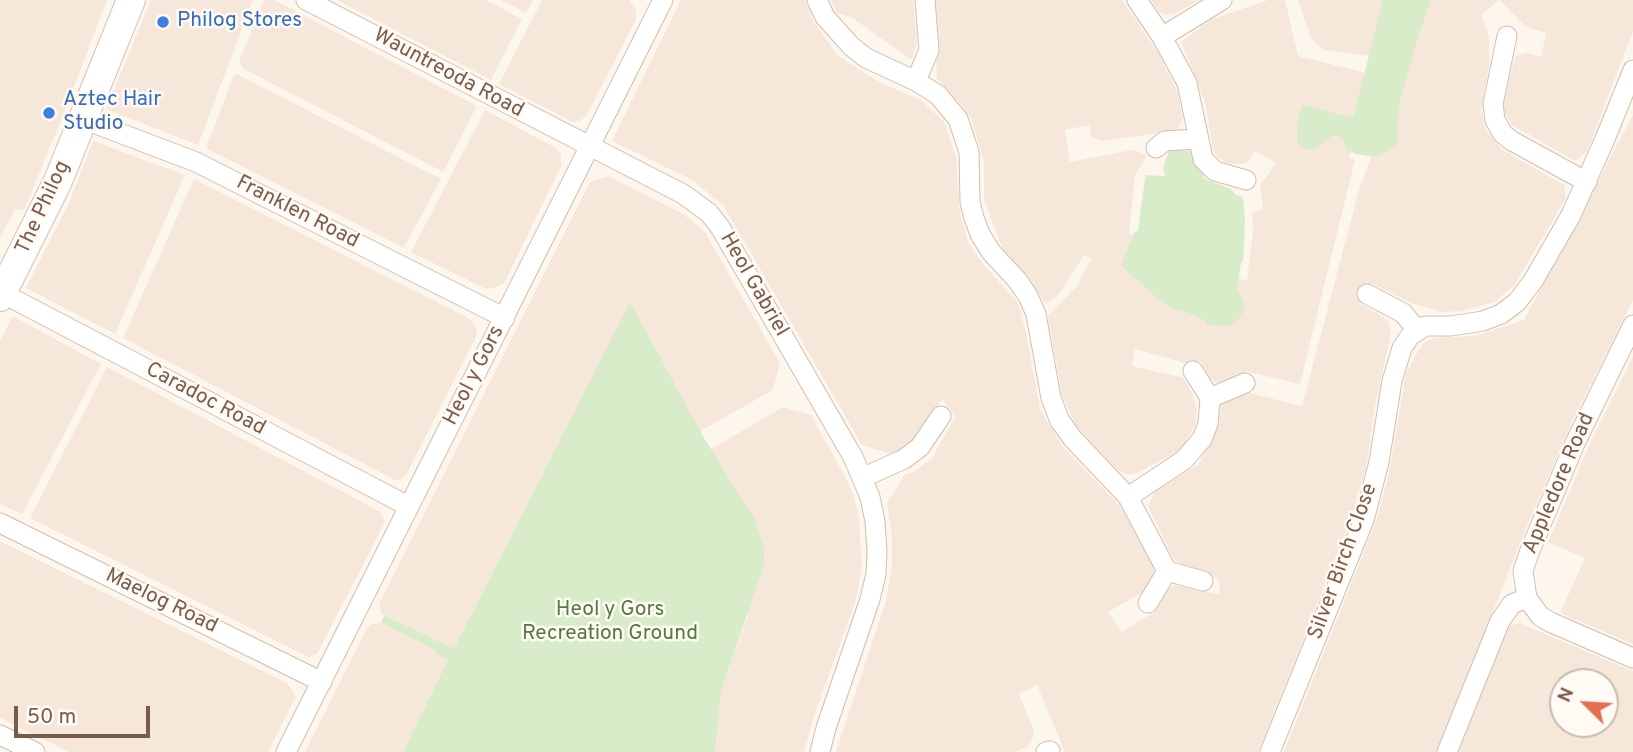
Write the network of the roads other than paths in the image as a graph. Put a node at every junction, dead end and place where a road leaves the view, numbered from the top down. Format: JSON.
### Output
{"nodes":[{"id":1,"x":131,"y":0,"type":"edge"},
{"id":2,"x":306,"y":0,"type":"edge"},
{"id":3,"x":663,"y":0,"type":"edge"},
{"id":4,"x":817,"y":0,"type":"edge"},
{"id":5,"x":925,"y":0,"type":"edge"},
{"id":6,"x":1137,"y":0,"type":"edge"},
{"id":7,"x":1222,"y":0,"type":"edge"},
{"id":8,"x":1507,"y":36,"type":"dead end"},
{"id":9,"x":1162,"y":37,"type":"junction"},
{"id":10,"x":1633,"y":70,"type":"edge"},
{"id":11,"x":916,"y":81,"type":"junction"},
{"id":12,"x":83,"y":119,"type":"junction"},
{"id":13,"x":1197,"y":139,"type":"junction"},
{"id":14,"x":589,"y":147,"type":"junction"},
{"id":15,"x":1156,"y":148,"type":"dead end"},
{"id":16,"x":1247,"y":180,"type":"dead end"},
{"id":17,"x":1587,"y":182,"type":"junction"},
{"id":18,"x":1367,"y":294,"type":"dead end"},
{"id":19,"x":1,"y":295,"type":"edge"},
{"id":20,"x":505,"y":318,"type":"junction"},
{"id":21,"x":1633,"y":325,"type":"edge"},
{"id":22,"x":1417,"y":330,"type":"junction"},
{"id":23,"x":1193,"y":371,"type":"dead end"},
{"id":24,"x":1245,"y":383,"type":"dead end"},
{"id":25,"x":1210,"y":398,"type":"junction"},
{"id":26,"x":941,"y":416,"type":"dead end"},
{"id":27,"x":862,"y":478,"type":"junction"},
{"id":28,"x":1128,"y":497,"type":"junction"},
{"id":29,"x":408,"y":506,"type":"junction"},
{"id":30,"x":0,"y":523,"type":"edge"},
{"id":31,"x":1167,"y":570,"type":"junction"},
{"id":32,"x":1203,"y":581,"type":"dead end"},
{"id":33,"x":1527,"y":598,"type":"junction"},
{"id":34,"x":1148,"y":603,"type":"dead end"},
{"id":35,"x":1633,"y":658,"type":"edge"},
{"id":36,"x":321,"y":682,"type":"junction"},
{"id":37,"x":0,"y":735,"type":"edge"},
{"id":38,"x":35,"y":752,"type":"edge"},
{"id":39,"x":286,"y":752,"type":"edge"},
{"id":40,"x":820,"y":752,"type":"edge"},
{"id":41,"x":1270,"y":752,"type":"edge"},
{"id":42,"x":1447,"y":752,"type":"edge"}],
"edges":[{"from":1,"to":12,"type":"street","name":"The Philog"},
{"from":2,"to":14,"type":"street","name":"Wauntreoda Road"},
{"from":3,"to":14,"type":"street","name":"Heol y Gors"},
{"from":4,"to":11,"type":"street"},
{"from":5,"to":11,"type":"street"},
{"from":6,"to":9,"type":"street"},
{"from":7,"to":9,"type":"street"},
{"from":8,"to":17,"type":"street"},
{"from":9,"to":13,"type":"street"},
{"from":10,"to":17,"type":"street"},
{"from":11,"to":28,"type":"street"},
{"from":12,"to":19,"type":"street","name":"The Philog"},
{"from":12,"to":20,"type":"street","name":"Franklen Road"},
{"from":13,"to":15,"type":"street"},
{"from":13,"to":16,"type":"street"},
{"from":14,"to":20,"type":"street","name":"Heol y Gors"},
{"from":14,"to":27,"type":"street","name":"Heol Gabriel"},
{"from":17,"to":22,"type":"street"},
{"from":18,"to":22,"type":"street"},
{"from":19,"to":29,"type":"street","name":"Caradoc Road"},
{"from":20,"to":29,"type":"street","name":"Heol y Gors"},
{"from":21,"to":33,"type":"street","name":"Appledore Road"},
{"from":22,"to":41,"type":"street","name":"Silver Birch Close"},
{"from":23,"to":25,"type":"street"},
{"from":24,"to":25,"type":"street"},
{"from":25,"to":28,"type":"street"},
{"from":26,"to":27,"type":"street"},
{"from":27,"to":40,"type":"street","name":"Heol Gabriel"},
{"from":28,"to":31,"type":"street"},
{"from":29,"to":36,"type":"street","name":"Heol y Gors"},
{"from":30,"to":36,"type":"street","name":"Maelog Road"},
{"from":31,"to":32,"type":"street"},
{"from":31,"to":34,"type":"street"},
{"from":33,"to":35,"type":"street"},
{"from":33,"to":42,"type":"street"},
{"from":36,"to":39,"type":"street","name":"Heol y Gors"},
{"from":37,"to":38,"type":"street"}]}
